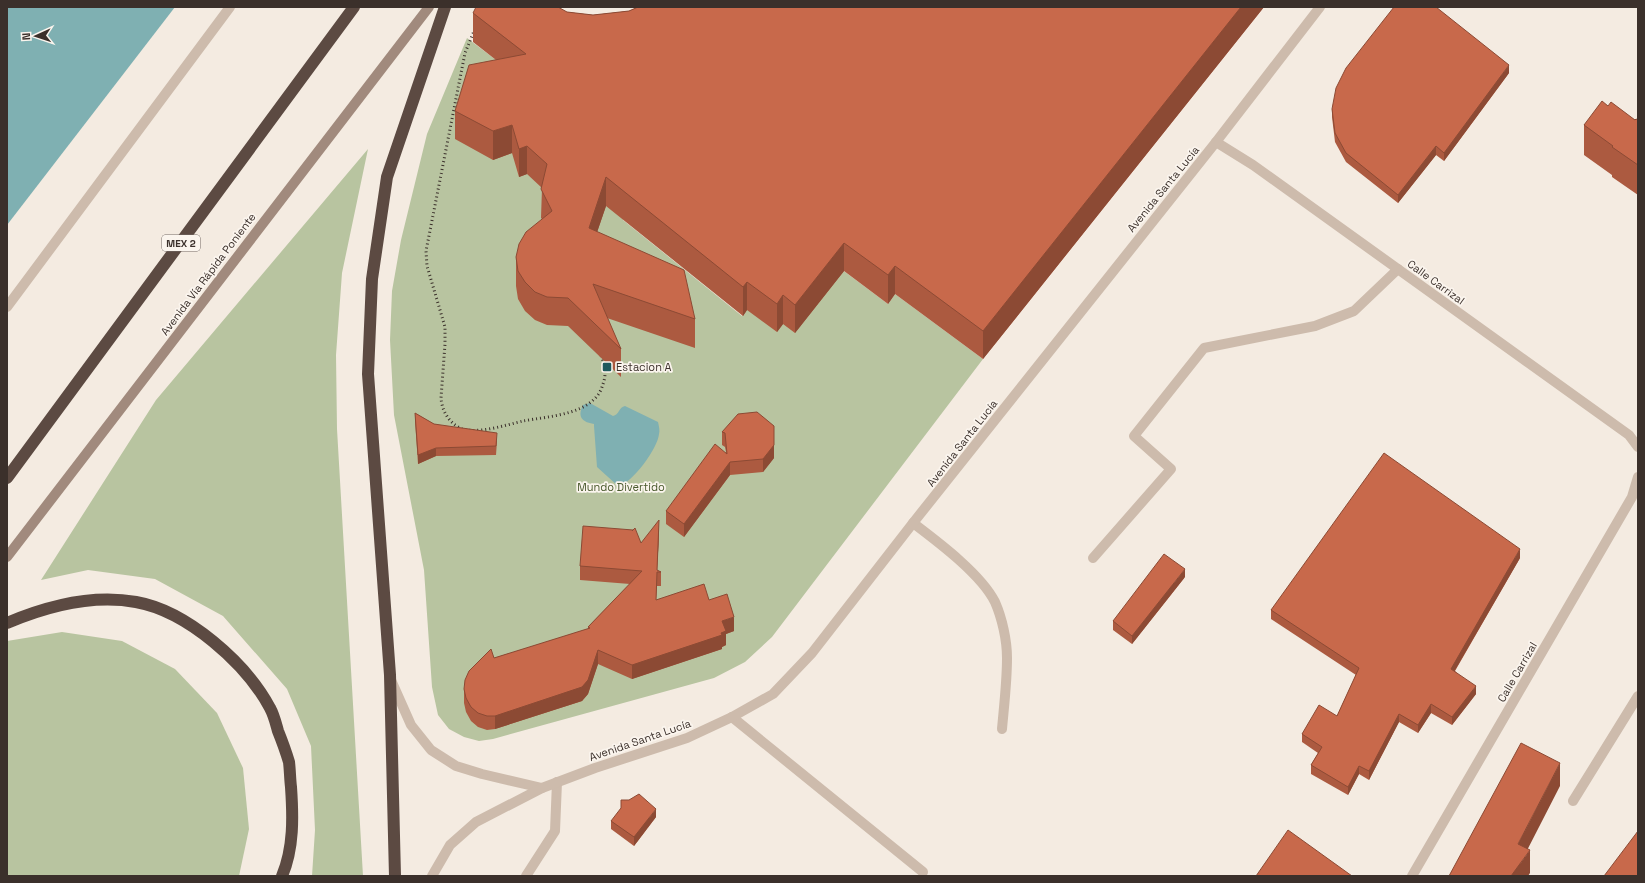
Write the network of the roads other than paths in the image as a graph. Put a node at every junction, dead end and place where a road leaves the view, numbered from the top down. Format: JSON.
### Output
{"nodes":[{"id":1,"x":230,"y":7,"type":"edge"},
{"id":2,"x":354,"y":7,"type":"edge"},
{"id":3,"x":429,"y":7,"type":"edge"},
{"id":4,"x":445,"y":7,"type":"edge"},
{"id":5,"x":1320,"y":7,"type":"edge"},
{"id":6,"x":1216,"y":142,"type":"junction"},
{"id":7,"x":1398,"y":269,"type":"junction"},
{"id":8,"x":7,"y":307,"type":"edge"},
{"id":9,"x":1638,"y":447,"type":"edge"},
{"id":10,"x":7,"y":478,"type":"edge"},
{"id":11,"x":1638,"y":478,"type":"edge"},
{"id":12,"x":913,"y":523,"type":"junction"},
{"id":13,"x":7,"y":557,"type":"edge"},
{"id":14,"x":1093,"y":558,"type":"dead end"},
{"id":15,"x":7,"y":623,"type":"edge"},
{"id":16,"x":390,"y":675,"type":"junction"},
{"id":17,"x":1638,"y":696,"type":"edge"},
{"id":18,"x":732,"y":717,"type":"junction"},
{"id":19,"x":1002,"y":729,"type":"dead end"},
{"id":20,"x":557,"y":782,"type":"junction"},
{"id":21,"x":542,"y":788,"type":"junction"},
{"id":22,"x":1573,"y":801,"type":"dead end"},
{"id":23,"x":923,"y":872,"type":"dead end"},
{"id":24,"x":282,"y":876,"type":"edge"},
{"id":25,"x":395,"y":876,"type":"edge"},
{"id":26,"x":432,"y":876,"type":"edge"},
{"id":27,"x":526,"y":876,"type":"edge"},
{"id":28,"x":1412,"y":876,"type":"edge"}],
"edges":[{"from":1,"to":8,"type":"street"},
{"from":2,"to":10,"type":"highway","number":"MEX 2"},
{"from":3,"to":13,"type":"main road","name":"Avenida Vía Rápida Poniente"},
{"from":4,"to":16,"type":"highway"},
{"from":5,"to":6,"type":"street","name":"Avenida Santa Lucía"},
{"from":6,"to":7,"type":"street","name":"Calle Carrizal"},
{"from":6,"to":12,"type":"street","name":"Avenida Santa Lucía"},
{"from":7,"to":9,"type":"street","name":"Calle Carrizal"},
{"from":7,"to":14,"type":"street"},
{"from":11,"to":28,"type":"street","name":"Calle Carrizal"},
{"from":12,"to":18,"type":"street","name":"Avenida Santa Lucía"},
{"from":12,"to":19,"type":"street"},
{"from":15,"to":24,"type":"highway"},
{"from":16,"to":21,"type":"street"},
{"from":16,"to":25,"type":"highway"},
{"from":17,"to":22,"type":"street"},
{"from":18,"to":20,"type":"street","name":"Avenida Santa Lucía"},
{"from":18,"to":23,"type":"street"},
{"from":20,"to":21,"type":"street","name":"Avenida Santa Lucía"},
{"from":20,"to":27,"type":"street"},
{"from":21,"to":26,"type":"street","name":"Avenida Santa Lucía"}]}
